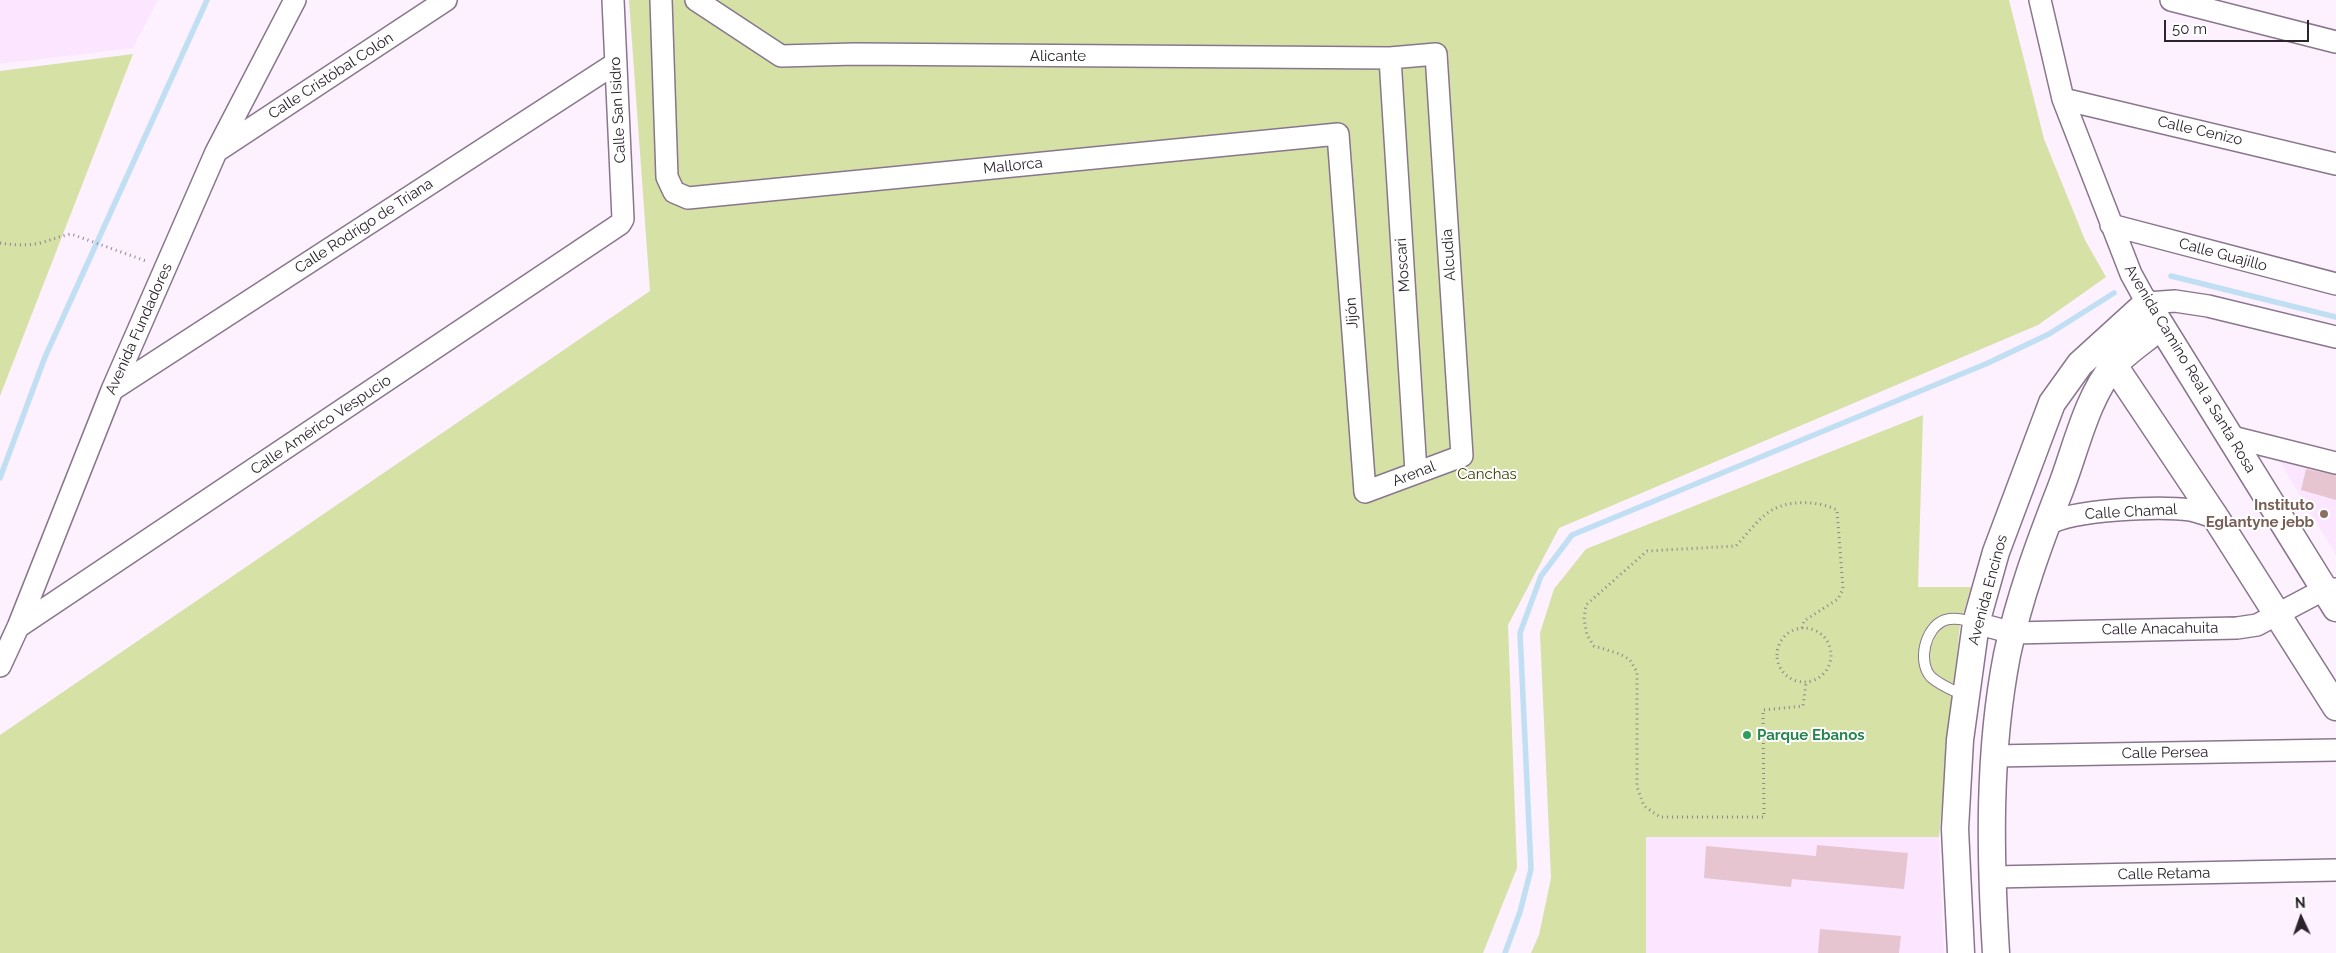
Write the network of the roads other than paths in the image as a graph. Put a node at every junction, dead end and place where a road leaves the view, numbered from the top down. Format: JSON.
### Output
{"nodes":[{"id":1,"x":295,"y":0,"type":"edge"},
{"id":2,"x":446,"y":0,"type":"edge"},
{"id":3,"x":613,"y":0,"type":"edge"},
{"id":4,"x":662,"y":0,"type":"edge"},
{"id":5,"x":696,"y":0,"type":"edge"},
{"id":6,"x":2040,"y":0,"type":"edge"},
{"id":7,"x":2171,"y":0,"type":"edge"},
{"id":8,"x":2336,"y":42,"type":"edge"},
{"id":9,"x":1436,"y":54,"type":"joint"},
{"id":10,"x":1390,"y":58,"type":"junction"},
{"id":11,"x":616,"y":63,"type":"junction"},
{"id":12,"x":2064,"y":99,"type":"junction"},
{"id":13,"x":1338,"y":134,"type":"joint"},
{"id":14,"x":216,"y":152,"type":"junction"},
{"id":15,"x":2336,"y":164,"type":"edge"},
{"id":16,"x":622,"y":221,"type":"joint"},
{"id":17,"x":2111,"y":225,"type":"junction"},
{"id":18,"x":2336,"y":284,"type":"edge"},
{"id":19,"x":2175,"y":301,"type":"junction"},
{"id":20,"x":2147,"y":303,"type":"junction"},
{"id":21,"x":2161,"y":326,"type":"junction"},
{"id":22,"x":2336,"y":337,"type":"edge"},
{"id":23,"x":2107,"y":355,"type":"junction"},
{"id":24,"x":112,"y":390,"type":"junction"},
{"id":25,"x":2228,"y":436,"type":"junction"},
{"id":26,"x":1462,"y":456,"type":"joint"},
{"id":27,"x":2336,"y":463,"type":"edge"},
{"id":28,"x":1416,"y":472,"type":"junction"},
{"id":29,"x":1366,"y":492,"type":"joint"},
{"id":30,"x":2216,"y":518,"type":"junction"},
{"id":31,"x":2047,"y":524,"type":"junction"},
{"id":32,"x":2332,"y":596,"type":"edge"},
{"id":33,"x":2278,"y":615,"type":"junction"},
{"id":34,"x":1976,"y":623,"type":"junction"},
{"id":35,"x":18,"y":627,"type":"junction"},
{"id":36,"x":2013,"y":633,"type":"junction"},
{"id":37,"x":0,"y":666,"type":"edge"},
{"id":38,"x":1965,"y":696,"type":"junction"},
{"id":39,"x":2336,"y":708,"type":"edge"},
{"id":40,"x":2336,"y":750,"type":"edge"},
{"id":41,"x":1993,"y":756,"type":"junction"},
{"id":42,"x":2336,"y":870,"type":"edge"},
{"id":43,"x":1993,"y":878,"type":"junction"},
{"id":44,"x":1961,"y":953,"type":"edge"},
{"id":45,"x":1996,"y":953,"type":"edge"}],
"edges":[{"from":1,"to":14,"type":"street","name":"Avenida Fundadores"},
{"from":2,"to":14,"type":"street","name":"Calle Cristóbal Colón"},
{"from":3,"to":11,"type":"street","name":"Calle San Isidro"},
{"from":4,"to":13,"type":"street","name":"Mallorca"},
{"from":5,"to":10,"type":"street","name":"Alicante"},
{"from":6,"to":12,"type":"street","name":"Avenida Camino Real a Santa Rosa"},
{"from":7,"to":8,"type":"street"},
{"from":9,"to":10,"type":"street","name":"Alicante"},
{"from":9,"to":26,"type":"street","name":"Alcudia"},
{"from":10,"to":28,"type":"street","name":"Moscari"},
{"from":11,"to":16,"type":"street","name":"Calle San Isidro"},
{"from":11,"to":24,"type":"street","name":"Calle Rodrigo de Triana"},
{"from":12,"to":15,"type":"street","name":"Calle Cenizo"},
{"from":12,"to":17,"type":"street","name":"Avenida Camino Real a Santa Rosa"},
{"from":13,"to":29,"type":"street","name":"Jijón"},
{"from":14,"to":24,"type":"street","name":"Avenida Fundadores"},
{"from":16,"to":35,"type":"street","name":"Calle Américo Vespucio"},
{"from":17,"to":18,"type":"street","name":"Calle Guajillo"},
{"from":17,"to":20,"type":"street","name":"Avenida Camino Real a Santa Rosa"},
{"from":19,"to":20,"type":"street"},
{"from":19,"to":21,"type":"street"},
{"from":19,"to":22,"type":"street"},
{"from":20,"to":21,"type":"street","name":"Avenida Camino Real a Santa Rosa"},
{"from":20,"to":23,"type":"street","name":"Avenida Encinos"},
{"from":21,"to":23,"type":"street","name":"Avenida Encinos"},
{"from":21,"to":25,"type":"street","name":"Avenida Camino Real a Santa Rosa"},
{"from":23,"to":30,"type":"street"},
{"from":23,"to":31,"type":"street","name":"Avenida Encinos"},
{"from":23,"to":34,"type":"street","name":"Avenida Encinos"},
{"from":24,"to":35,"type":"street","name":"Avenida Fundadores"},
{"from":25,"to":27,"type":"street"},
{"from":25,"to":32,"type":"street","name":"Avenida Camino Real a Santa Rosa"},
{"from":26,"to":28,"type":"street","name":"Arenal"},
{"from":28,"to":29,"type":"street","name":"Arenal"},
{"from":30,"to":31,"type":"street","name":"Calle Chamal"},
{"from":30,"to":33,"type":"street"},
{"from":31,"to":36,"type":"street","name":"Avenida Encinos"},
{"from":32,"to":33,"type":"street","name":"Calle Anacahuita"},
{"from":33,"to":36,"type":"street","name":"Calle Anacahuita"},
{"from":33,"to":39,"type":"street"},
{"from":34,"to":36,"type":"street","name":"Calle Anacahuita"},
{"from":34,"to":38,"type":"street","name":"Avenida Encinos"},
{"from":34,"to":38,"type":"lane"},
{"from":35,"to":37,"type":"street","name":"Avenida Fundadores"},
{"from":36,"to":41,"type":"street","name":"Avenida Encinos"},
{"from":38,"to":44,"type":"street","name":"Avenida Encinos"},
{"from":40,"to":41,"type":"street","name":"Calle Persea"},
{"from":41,"to":43,"type":"street","name":"Avenida Encinos"},
{"from":42,"to":43,"type":"street","name":"Calle Retama"},
{"from":43,"to":45,"type":"street","name":"Avenida Encinos"}]}
